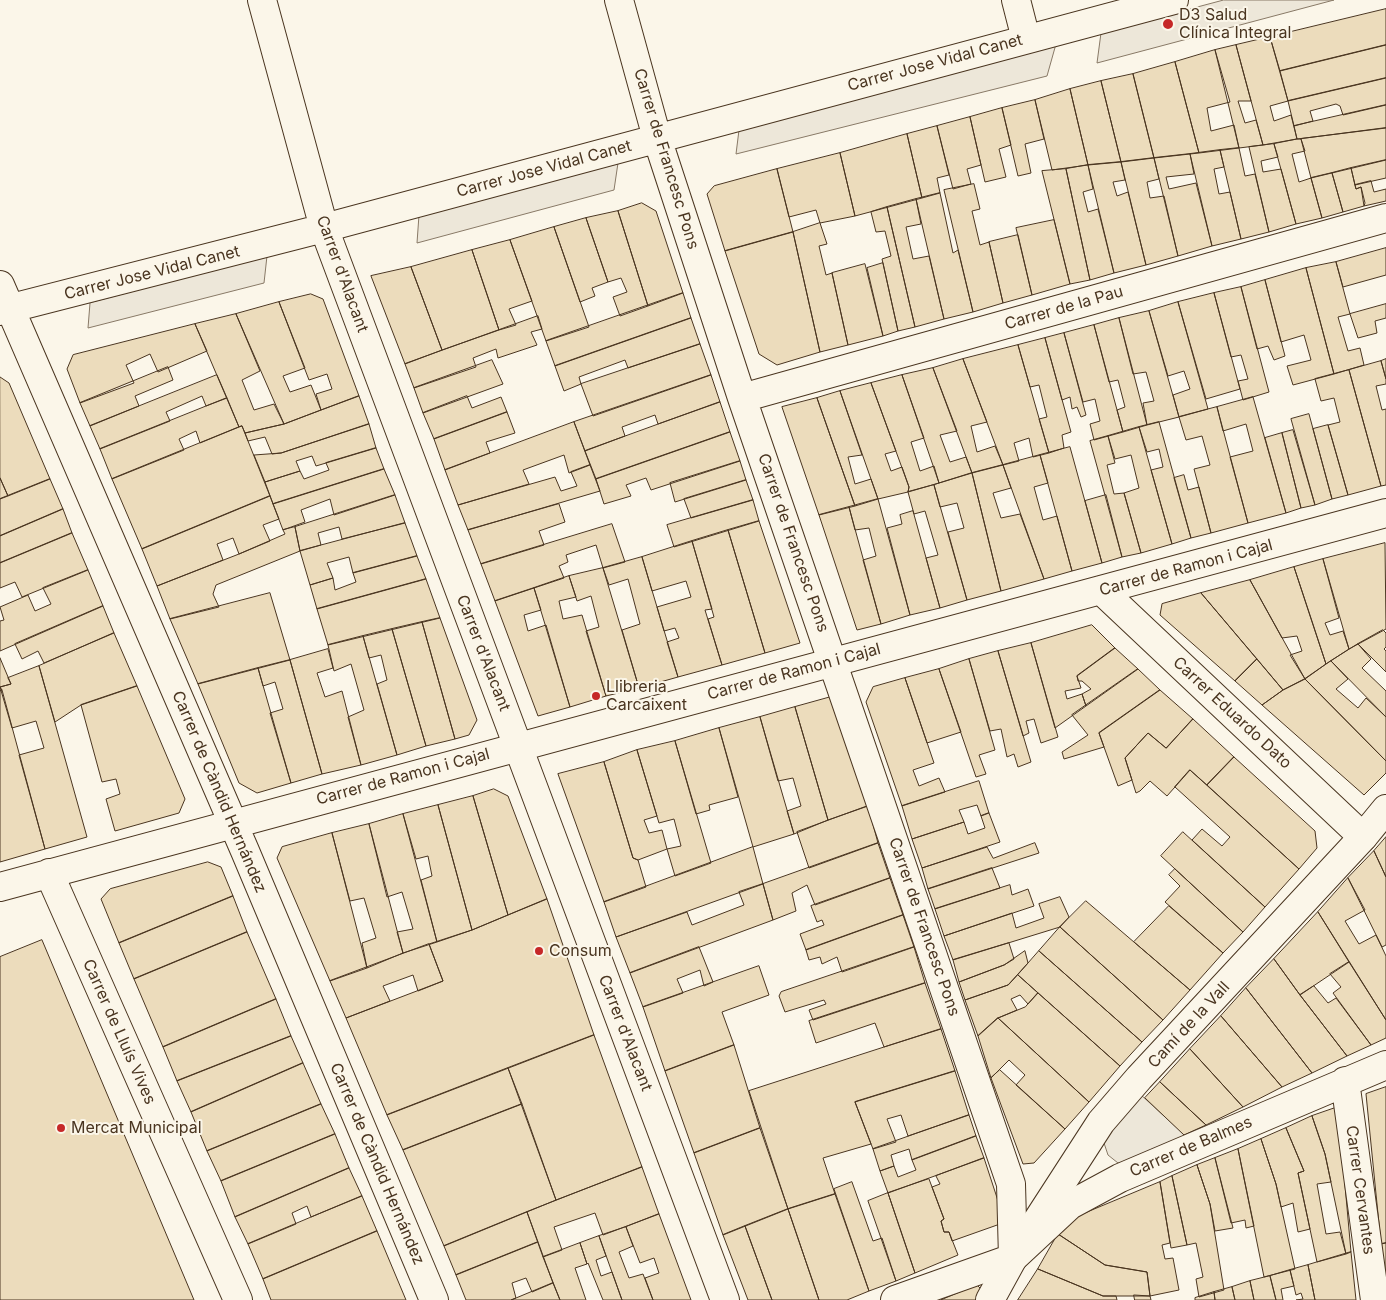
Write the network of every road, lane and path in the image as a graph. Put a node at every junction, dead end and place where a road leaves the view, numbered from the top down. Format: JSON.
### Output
{"nodes":[{"id":1,"x":262,"y":0,"type":"edge"},
{"id":2,"x":619,"y":0,"type":"edge"},
{"id":3,"x":1016,"y":0,"type":"edge"},
{"id":4,"x":1174,"y":0,"type":"edge"},
{"id":5,"x":1026,"y":39,"type":"junction"},
{"id":6,"x":657,"y":138,"type":"junction"},
{"id":7,"x":1386,"y":218,"type":"edge"},
{"id":8,"x":324,"y":228,"type":"junction"},
{"id":9,"x":3,"y":302,"type":"edge"},
{"id":10,"x":742,"y":398,"type":"junction"},
{"id":11,"x":1386,"y":513,"type":"edge"},
{"id":12,"x":1101,"y":590,"type":"junction"},
{"id":13,"x":834,"y":662,"type":"junction"},
{"id":14,"x":518,"y":747,"type":"junction"},
{"id":15,"x":1386,"y":809,"type":"edge"},
{"id":16,"x":233,"y":824,"type":"junction"},
{"id":17,"x":1363,"y":836,"type":"junction"},
{"id":18,"x":49,"y":873,"type":"junction"},
{"id":19,"x":0,"y":886,"type":"edge"},
{"id":20,"x":1386,"y":1065,"type":"edge"},
{"id":21,"x":1345,"y":1081,"type":"junction"},
{"id":22,"x":1013,"y":1258,"type":"junction"},
{"id":23,"x":238,"y":1300,"type":"edge"},
{"id":24,"x":434,"y":1300,"type":"edge"},
{"id":25,"x":726,"y":1300,"type":"edge"},
{"id":26,"x":895,"y":1300,"type":"edge"},
{"id":27,"x":990,"y":1300,"type":"edge"},
{"id":28,"x":1375,"y":1300,"type":"edge"}],
"edges":[{"from":1,"to":8,"type":"street","name":"Carrer d'Alacant"},
{"from":2,"to":6,"type":"street","name":"Carrer de Francesc Pons"},
{"from":3,"to":5,"type":"street"},
{"from":4,"to":5,"type":"street","name":"Carrer Jose Vidal Canet"},
{"from":5,"to":6,"type":"street","name":"Carrer Jose Vidal Canet"},
{"from":6,"to":8,"type":"street","name":"Carrer Jose Vidal Canet"},
{"from":6,"to":10,"type":"street","name":"Carrer de Francesc Pons"},
{"from":7,"to":10,"type":"street","name":"Carrer de la Pau"},
{"from":8,"to":9,"type":"street","name":"Carrer Jose Vidal Canet"},
{"from":8,"to":14,"type":"street","name":"Carrer d'Alacant"},
{"from":9,"to":16,"type":"street","name":"Carrer de Càndid Hernández"},
{"from":10,"to":13,"type":"street","name":"Carrer de Francesc Pons"},
{"from":11,"to":12,"type":"street","name":"Carrer de Ramon i Cajal"},
{"from":12,"to":13,"type":"street","name":"Carrer de Ramon i Cajal"},
{"from":12,"to":17,"type":"street","name":"Carrer Eduardo Dato"},
{"from":13,"to":14,"type":"street","name":"Carrer de Ramon i Cajal"},
{"from":13,"to":22,"type":"street","name":"Carrer de Francesc Pons"},
{"from":14,"to":16,"type":"street","name":"Carrer de Ramon i Cajal"},
{"from":14,"to":25,"type":"street","name":"Carrer d'Alacant"},
{"from":15,"to":17,"type":"street","name":"Camí de la Vall"},
{"from":16,"to":18,"type":"street","name":"Carrer de Ramon i Cajal"},
{"from":16,"to":24,"type":"street","name":"Carrer de Càndid Hernández"},
{"from":17,"to":22,"type":"street","name":"Camí de la Vall"},
{"from":18,"to":19,"type":"street","name":"Carrer de Ramon i Cajal"},
{"from":18,"to":23,"type":"street","name":"Carrer de Lluís Vives"},
{"from":20,"to":21,"type":"street","name":"Carrer de Balmes"},
{"from":21,"to":22,"type":"street","name":"Carrer de Balmes"},
{"from":21,"to":28,"type":"street","name":"Carrer Cervantes"},
{"from":22,"to":26,"type":"street"},
{"from":22,"to":27,"type":"street"}]}
